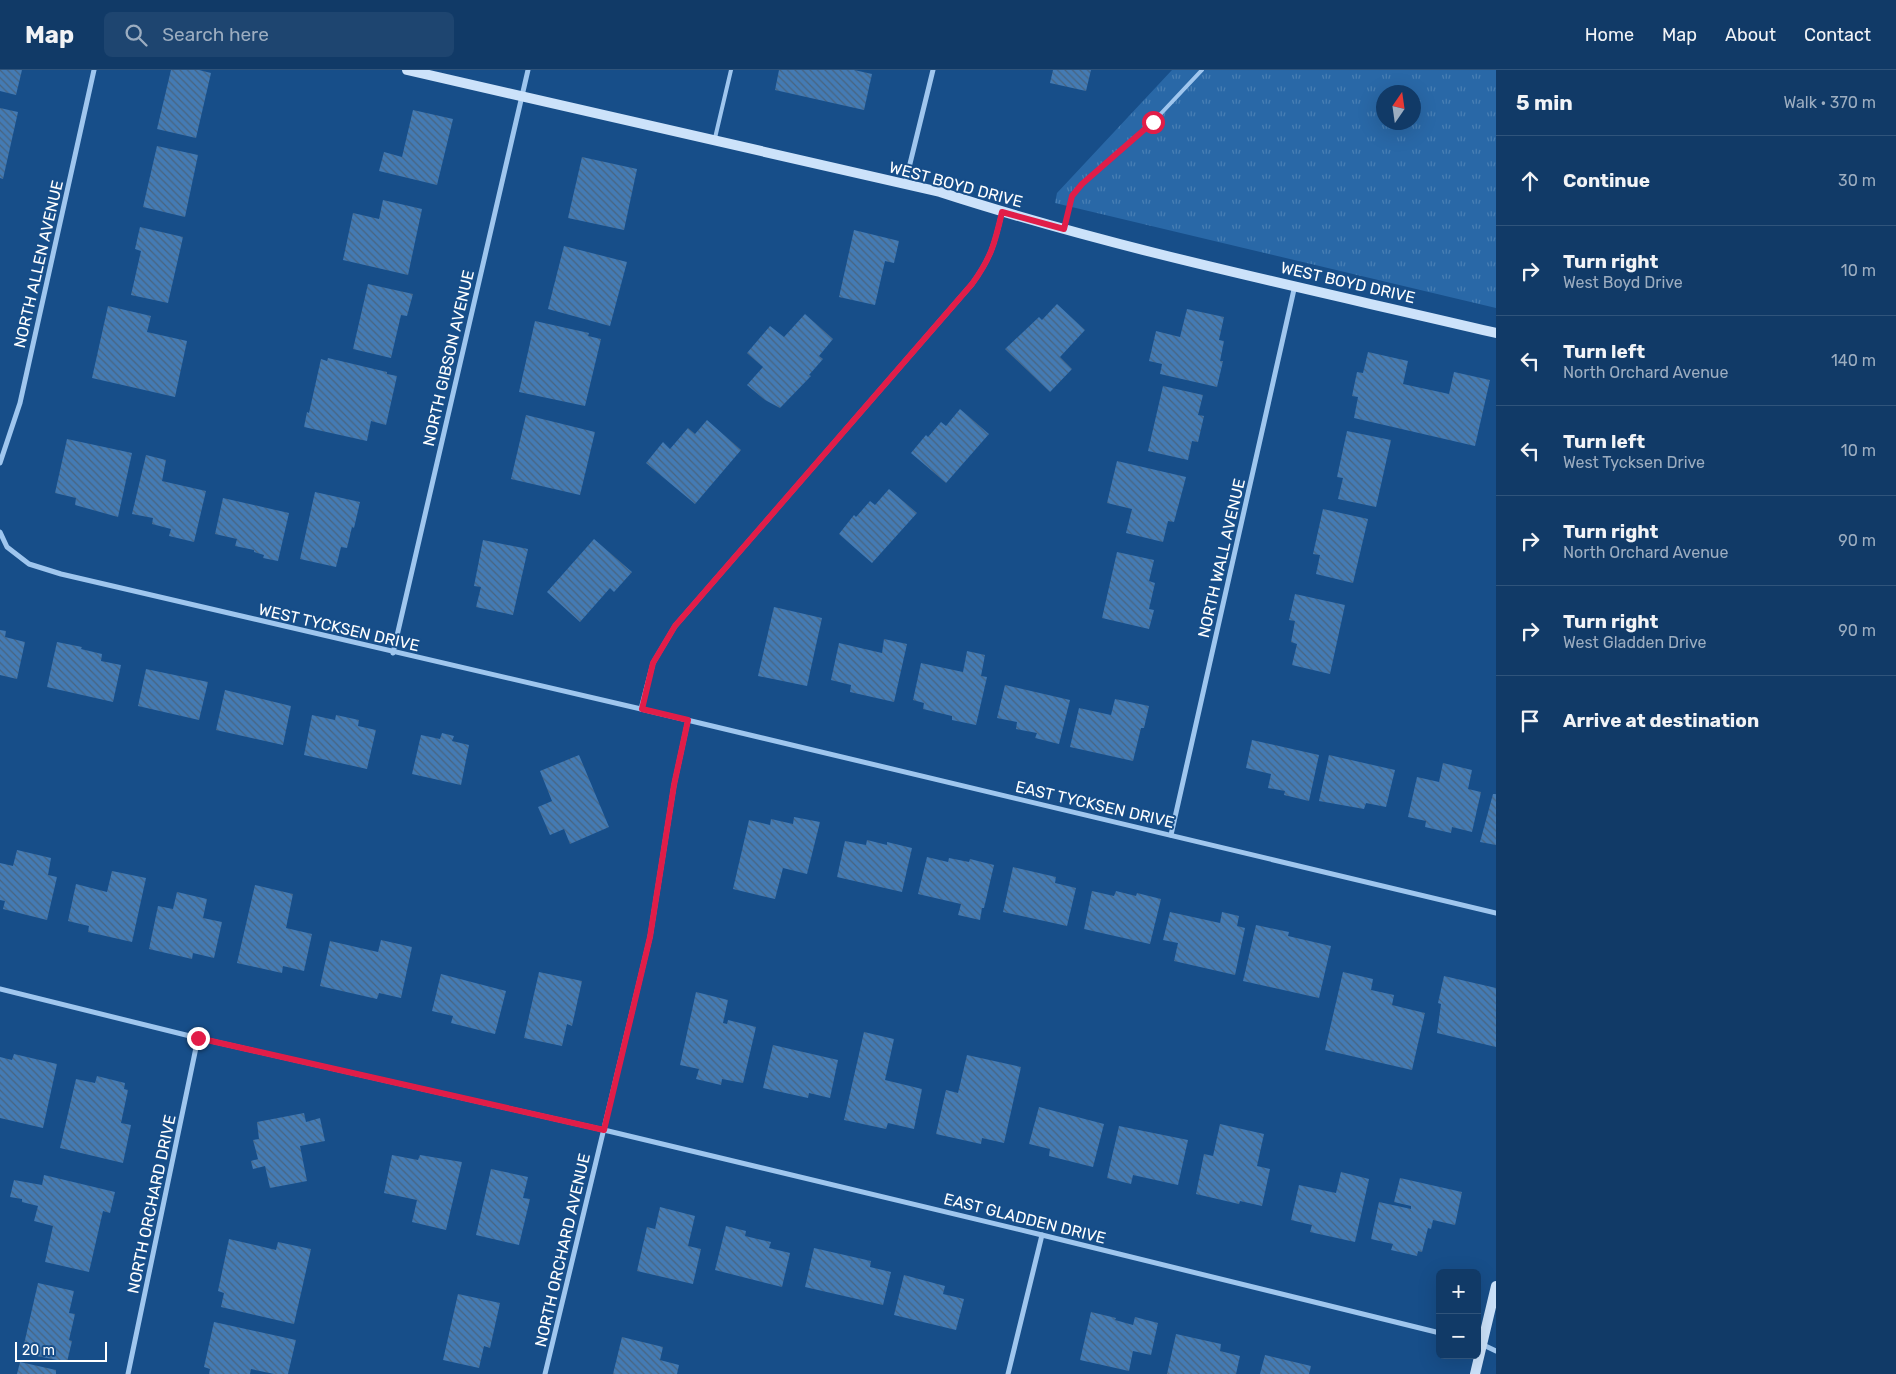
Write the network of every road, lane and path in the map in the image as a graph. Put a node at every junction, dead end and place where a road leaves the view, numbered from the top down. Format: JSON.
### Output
{"nodes":[{"id":1,"x":94,"y":70,"type":"edge"},
{"id":2,"x":407,"y":70,"type":"edge"},
{"id":3,"x":528,"y":70,"type":"edge"},
{"id":4,"x":731,"y":70,"type":"edge"},
{"id":5,"x":933,"y":70,"type":"edge"},
{"id":6,"x":1202,"y":70,"type":"edge"},
{"id":7,"x":522,"y":97,"type":"junction"},
{"id":8,"x":714,"y":141,"type":"junction"},
{"id":9,"x":905,"y":185,"type":"junction"},
{"id":10,"x":1002,"y":212,"type":"junction"},
{"id":11,"x":1064,"y":229,"type":"junction"},
{"id":12,"x":1295,"y":285,"type":"junction"},
{"id":13,"x":1496,"y":333,"type":"edge"},
{"id":14,"x":0,"y":463,"type":"edge"},
{"id":15,"x":0,"y":532,"type":"edge"},
{"id":16,"x":393,"y":653,"type":"junction"},
{"id":17,"x":642,"y":709,"type":"junction"},
{"id":18,"x":688,"y":720,"type":"junction"},
{"id":19,"x":1171,"y":835,"type":"junction"},
{"id":20,"x":1496,"y":913,"type":"edge"},
{"id":21,"x":0,"y":989,"type":"edge"},
{"id":22,"x":198,"y":1038,"type":"junction"},
{"id":23,"x":604,"y":1130,"type":"junction"},
{"id":24,"x":1042,"y":1235,"type":"junction"},
{"id":25,"x":1496,"y":1286,"type":"edge"},
{"id":26,"x":1436,"y":1332,"type":"edge"},
{"id":27,"x":1481,"y":1339,"type":"edge"},
{"id":28,"x":1481,"y":1344,"type":"edge"},
{"id":29,"x":1496,"y":1351,"type":"edge"},
{"id":30,"x":1477,"y":1359,"type":"edge"},
{"id":31,"x":128,"y":1374,"type":"edge"},
{"id":32,"x":545,"y":1374,"type":"edge"},
{"id":33,"x":1008,"y":1374,"type":"edge"},
{"id":34,"x":1475,"y":1374,"type":"edge"}],
"edges":[{"from":1,"to":14,"type":"street","name":"NORTH ALLEN AVENUE"},
{"from":2,"to":7,"type":"street","name":"WEST BOYD DRIVE"},
{"from":3,"to":7,"type":"street","name":"NORTH GIBSON AVENUE"},
{"from":4,"to":8,"type":"lane"},
{"from":5,"to":9,"type":"street"},
{"from":6,"to":11,"type":"lane"},
{"from":7,"to":8,"type":"street","name":"WEST BOYD DRIVE"},
{"from":7,"to":16,"type":"street","name":"NORTH GIBSON AVENUE"},
{"from":8,"to":9,"type":"street","name":"WEST BOYD DRIVE"},
{"from":9,"to":10,"type":"street","name":"WEST BOYD DRIVE"},
{"from":10,"to":11,"type":"street","name":"WEST BOYD DRIVE"},
{"from":10,"to":17,"type":"street"},
{"from":11,"to":12,"type":"street","name":"WEST BOYD DRIVE"},
{"from":12,"to":13,"type":"street","name":"WEST BOYD DRIVE"},
{"from":12,"to":19,"type":"street","name":"NORTH WALL AVENUE"},
{"from":15,"to":16,"type":"street","name":"WEST TYCKSEN DRIVE"},
{"from":16,"to":17,"type":"street","name":"WEST TYCKSEN DRIVE"},
{"from":17,"to":18,"type":"street","name":"WEST TYCKSEN DRIVE"},
{"from":18,"to":19,"type":"street","name":"EAST TYCKSEN DRIVE"},
{"from":18,"to":23,"type":"street","name":"NORTH ORCHARD AVENUE"},
{"from":19,"to":20,"type":"street","name":"EAST TYCKSEN DRIVE"},
{"from":21,"to":22,"type":"street","name":"EAST GLADDEN DRIVE"},
{"from":22,"to":23,"type":"street","name":"EAST GLADDEN DRIVE"},
{"from":22,"to":31,"type":"street","name":"NORTH ORCHARD DRIVE"},
{"from":23,"to":24,"type":"street","name":"EAST GLADDEN DRIVE"},
{"from":23,"to":32,"type":"street","name":"NORTH ORCHARD AVENUE"},
{"from":24,"to":26,"type":"street","name":"EAST GLADDEN DRIVE"},
{"from":24,"to":33,"type":"street"},
{"from":25,"to":27,"type":"street"},
{"from":28,"to":29,"type":"street"},
{"from":30,"to":34,"type":"street"}]}
